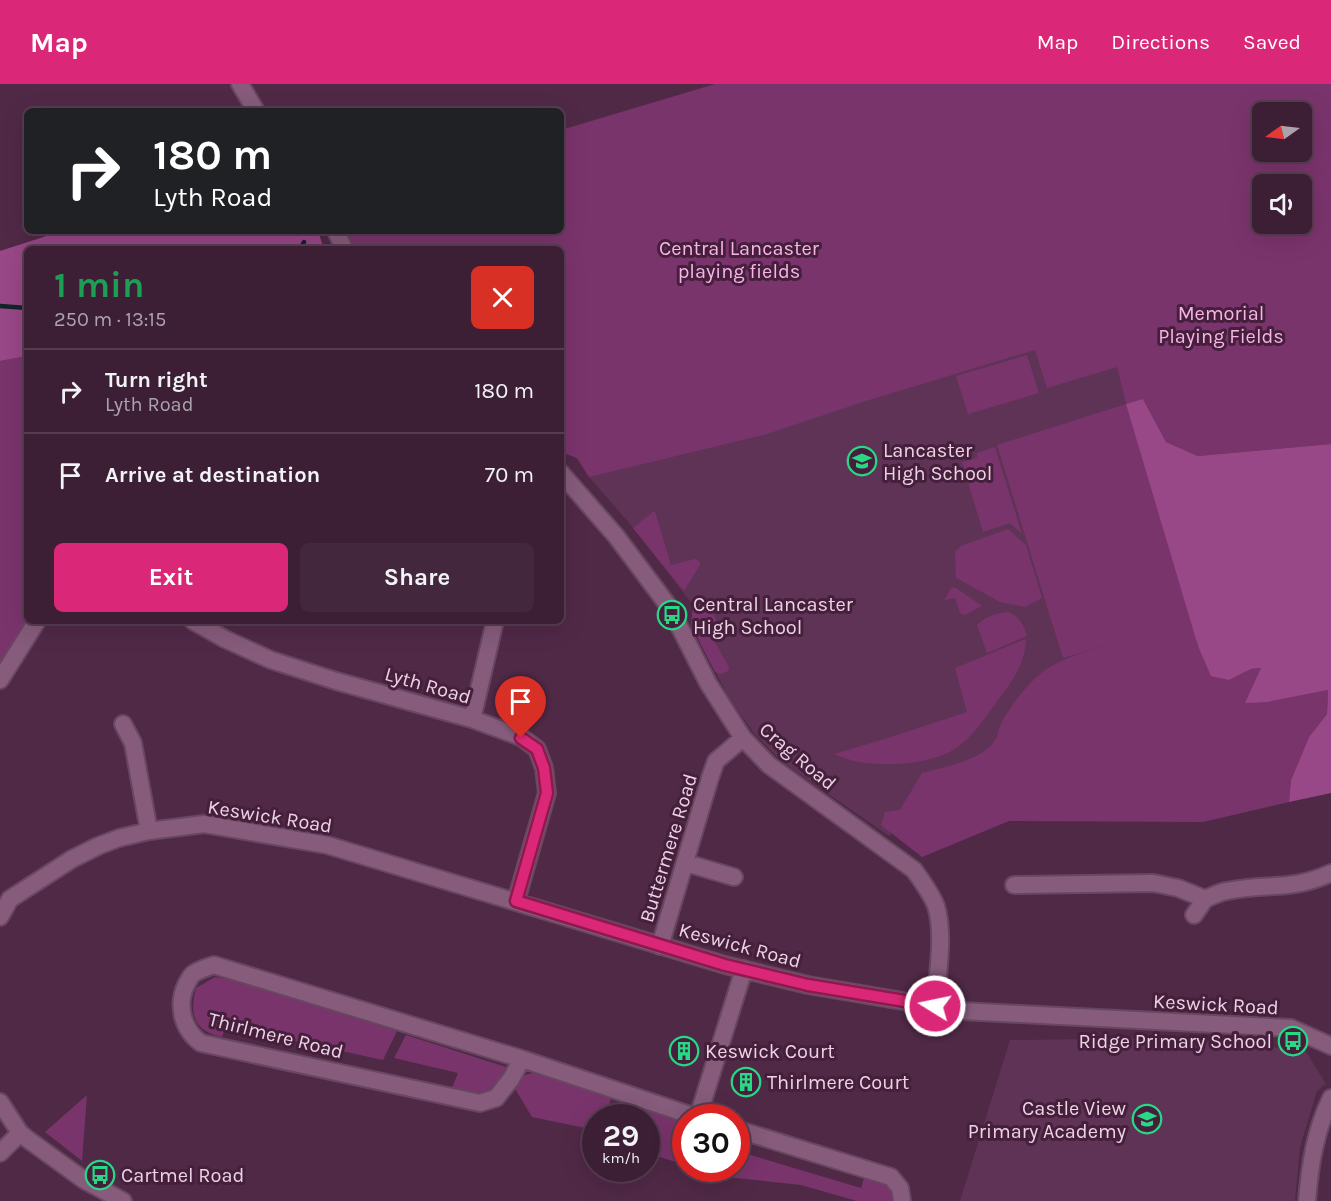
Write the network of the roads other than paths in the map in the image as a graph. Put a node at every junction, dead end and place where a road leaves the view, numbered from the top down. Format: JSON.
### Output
{"nodes":[{"id":1,"x":240,"y":84,"type":"edge"},
{"id":2,"x":254,"y":108,"type":"edge"},
{"id":3,"x":564,"y":476,"type":"edge"},
{"id":4,"x":35,"y":624,"type":"edge"},
{"id":5,"x":198,"y":624,"type":"edge"},
{"id":6,"x":494,"y":624,"type":"edge"},
{"id":7,"x":0,"y":680,"type":"edge"},
{"id":8,"x":472,"y":719,"type":"junction"},
{"id":9,"x":123,"y":724,"type":"dead end"},
{"id":10,"x":743,"y":738,"type":"junction"},
{"id":11,"x":149,"y":831,"type":"junction"},
{"id":12,"x":686,"y":863,"type":"junction"},
{"id":13,"x":1331,"y":873,"type":"edge"},
{"id":14,"x":734,"y":877,"type":"dead end"},
{"id":15,"x":1014,"y":885,"type":"dead end"},
{"id":16,"x":5,"y":895,"type":"edge"},
{"id":17,"x":1204,"y":899,"type":"junction"},
{"id":18,"x":516,"y":901,"type":"junction"},
{"id":19,"x":1194,"y":915,"type":"dead end"},
{"id":20,"x":0,"y":917,"type":"edge"},
{"id":21,"x":660,"y":946,"type":"junction"},
{"id":22,"x":744,"y":969,"type":"junction"},
{"id":23,"x":935,"y":1006,"type":"junction"},
{"id":24,"x":1331,"y":1046,"type":"edge"},
{"id":25,"x":522,"y":1059,"type":"junction"},
{"id":26,"x":1331,"y":1098,"type":"edge"},
{"id":27,"x":0,"y":1102,"type":"edge"},
{"id":28,"x":703,"y":1104,"type":"edge"},
{"id":29,"x":672,"y":1108,"type":"edge"},
{"id":30,"x":20,"y":1133,"type":"junction"},
{"id":31,"x":750,"y":1133,"type":"edge"},
{"id":32,"x":0,"y":1153,"type":"edge"},
{"id":33,"x":123,"y":1201,"type":"edge"},
{"id":34,"x":902,"y":1201,"type":"edge"},
{"id":35,"x":1307,"y":1201,"type":"edge"}],
"edges":[{"from":1,"to":2,"type":"street"},
{"from":3,"to":10,"type":"street","name":"Crag Road"},
{"from":4,"to":7,"type":"street"},
{"from":5,"to":8,"type":"street","name":"Lyth Road"},
{"from":6,"to":8,"type":"street"},
{"from":8,"to":18,"type":"street","name":"Lyth Road"},
{"from":9,"to":11,"type":"street"},
{"from":10,"to":12,"type":"street","name":"Buttermere Road"},
{"from":10,"to":23,"type":"street","name":"Crag Road"},
{"from":11,"to":16,"type":"street","name":"Keswick Road"},
{"from":11,"to":18,"type":"street","name":"Keswick Road"},
{"from":12,"to":14,"type":"street"},
{"from":12,"to":21,"type":"street","name":"Buttermere Road"},
{"from":13,"to":17,"type":"street"},
{"from":15,"to":17,"type":"street"},
{"from":16,"to":20,"type":"street"},
{"from":17,"to":19,"type":"street"},
{"from":18,"to":21,"type":"street","name":"Keswick Road"},
{"from":21,"to":22,"type":"street","name":"Keswick Road"},
{"from":22,"to":23,"type":"street","name":"Keswick Road"},
{"from":22,"to":28,"type":"street"},
{"from":23,"to":24,"type":"street","name":"Keswick Road"},
{"from":25,"to":25,"type":"street","name":"Thirlmere Road"},
{"from":25,"to":29,"type":"street","name":"Thirlmere Road"},
{"from":26,"to":35,"type":"street"},
{"from":27,"to":30,"type":"street"},
{"from":30,"to":32,"type":"street"},
{"from":30,"to":33,"type":"street"},
{"from":31,"to":34,"type":"street"}]}
